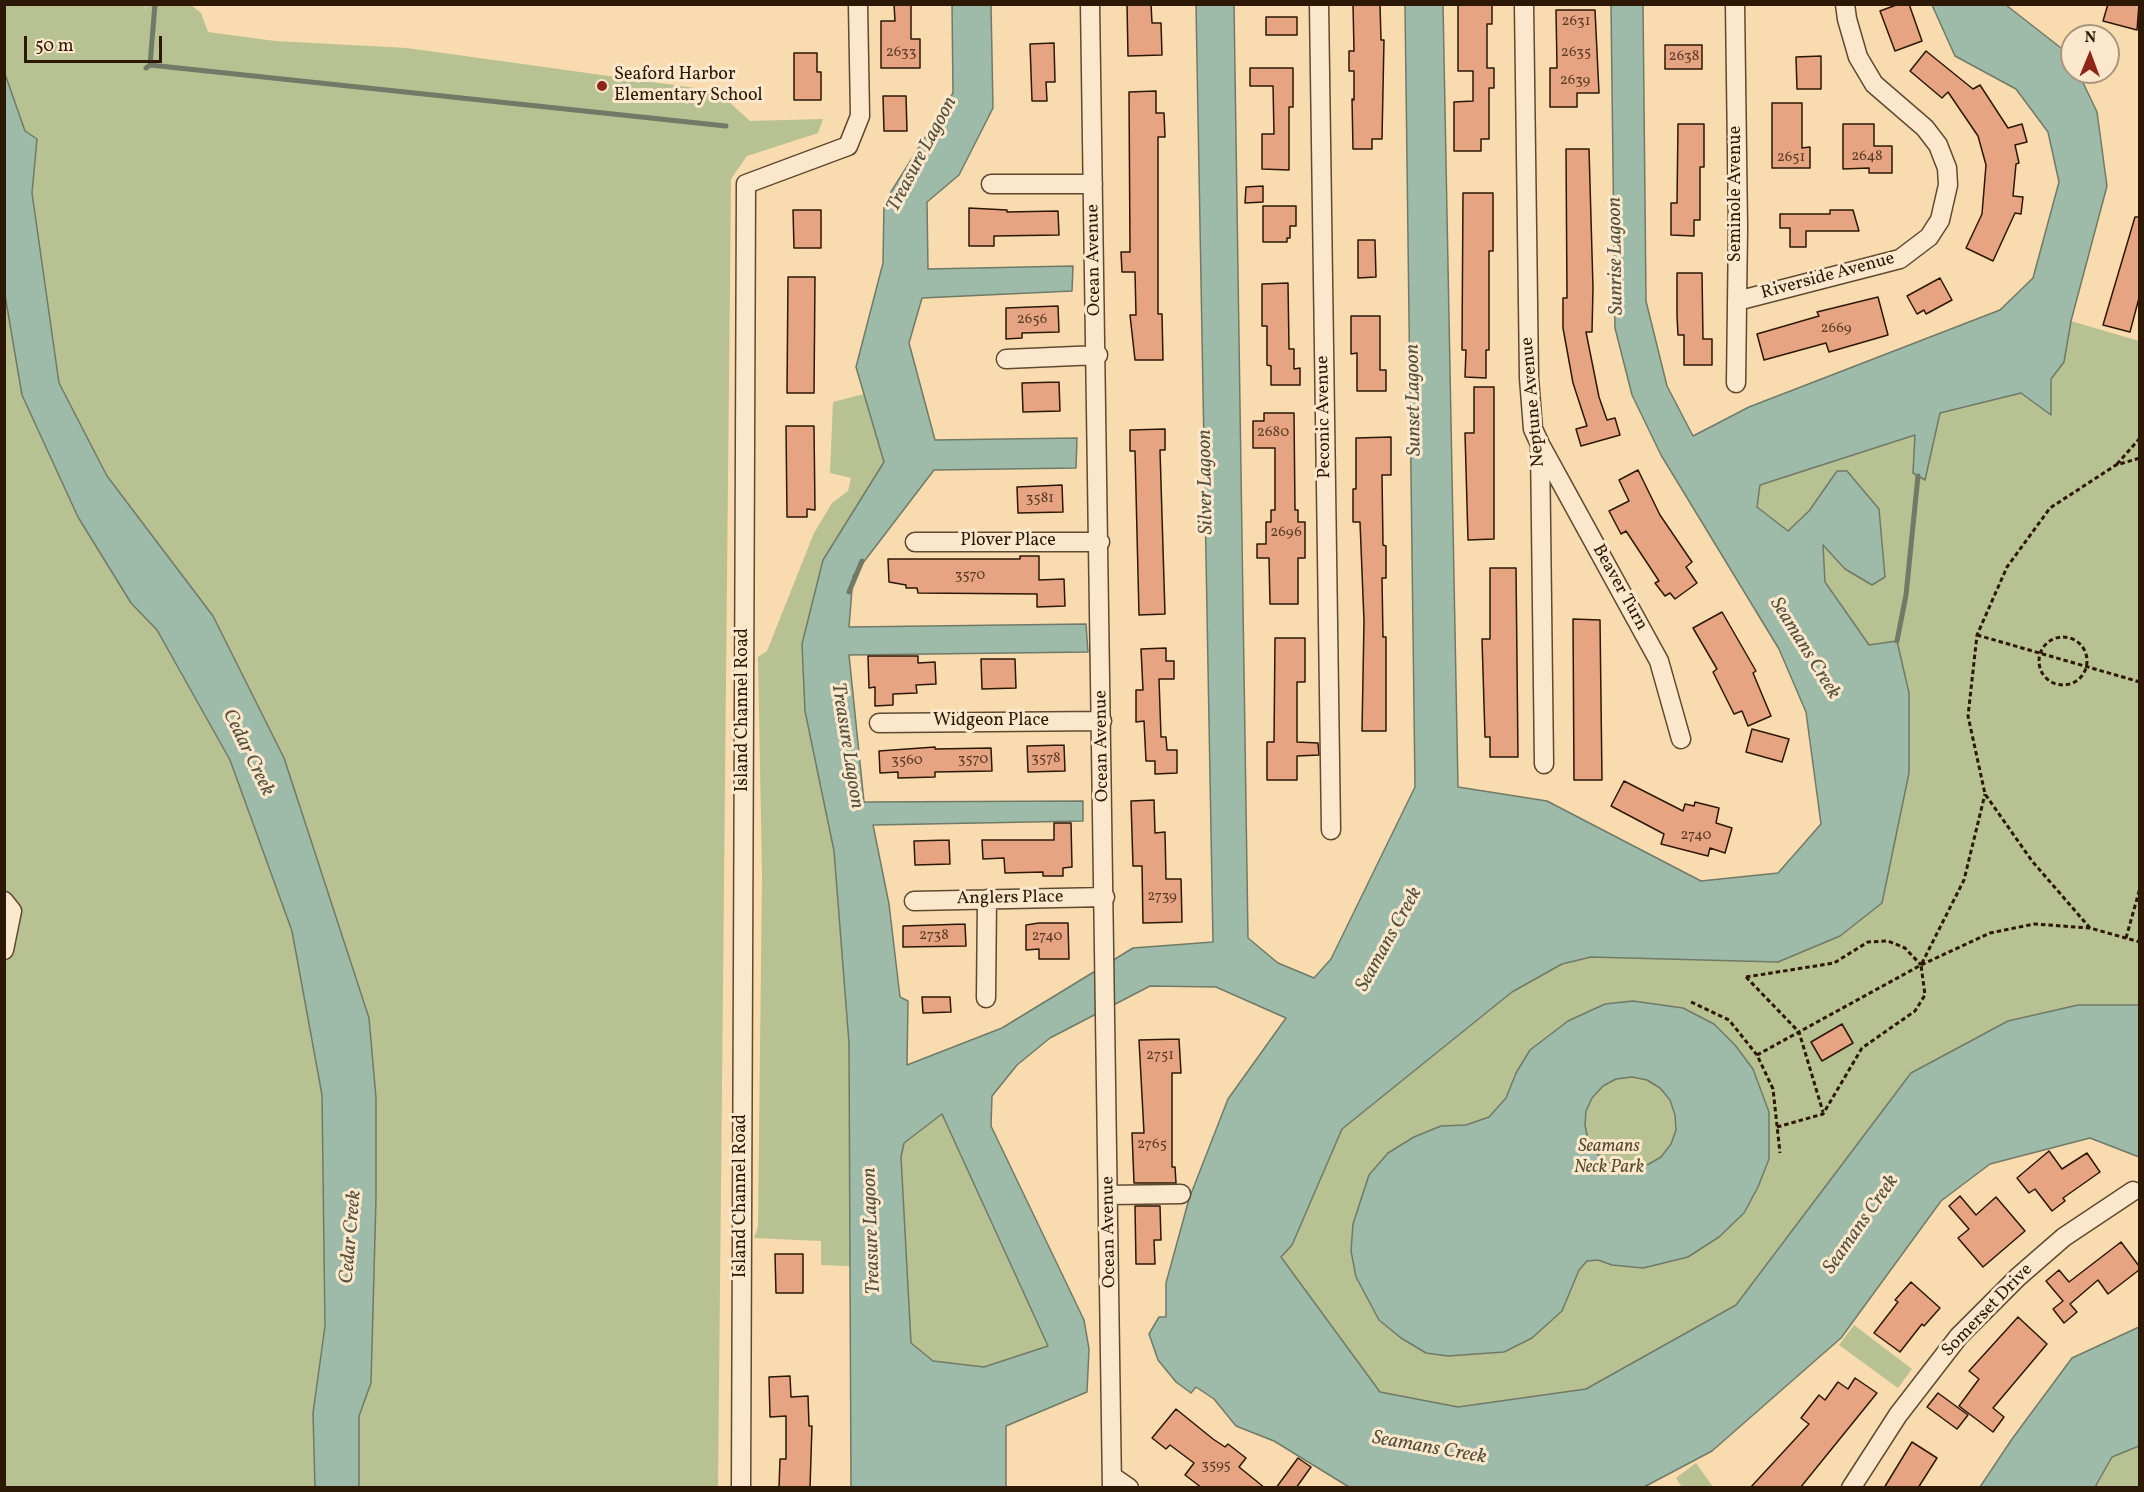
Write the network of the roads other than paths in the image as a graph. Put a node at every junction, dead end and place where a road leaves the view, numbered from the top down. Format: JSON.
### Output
{"nodes":[{"id":1,"x":858,"y":4,"type":"edge"},
{"id":2,"x":1090,"y":4,"type":"edge"},
{"id":3,"x":1319,"y":4,"type":"edge"},
{"id":4,"x":1524,"y":4,"type":"edge"},
{"id":5,"x":1735,"y":4,"type":"edge"},
{"id":6,"x":1845,"y":4,"type":"edge"},
{"id":7,"x":991,"y":184,"type":"dead end"},
{"id":8,"x":1093,"y":184,"type":"junction"},
{"id":9,"x":1737,"y":301,"type":"junction"},
{"id":10,"x":1098,"y":355,"type":"junction"},
{"id":11,"x":1006,"y":359,"type":"dead end"},
{"id":12,"x":1736,"y":383,"type":"dead end"},
{"id":13,"x":1540,"y":444,"type":"junction"},
{"id":14,"x":915,"y":542,"type":"dead end"},
{"id":15,"x":1100,"y":542,"type":"junction"},
{"id":16,"x":1102,"y":721,"type":"junction"},
{"id":17,"x":879,"y":723,"type":"dead end"},
{"id":18,"x":1681,"y":739,"type":"dead end"},
{"id":19,"x":1544,"y":764,"type":"dead end"},
{"id":20,"x":1331,"y":830,"type":"dead end"},
{"id":21,"x":1105,"y":897,"type":"junction"},
{"id":22,"x":987,"y":900,"type":"junction"},
{"id":23,"x":915,"y":901,"type":"dead end"},
{"id":24,"x":7,"y":906,"type":"edge"},
{"id":25,"x":4,"y":950,"type":"edge"},
{"id":26,"x":986,"y":998,"type":"dead end"},
{"id":27,"x":2133,"y":1191,"type":"dead end"},
{"id":28,"x":1181,"y":1194,"type":"dead end"},
{"id":29,"x":1109,"y":1195,"type":"junction"},
{"id":30,"x":1112,"y":1482,"type":"edge"},
{"id":31,"x":741,"y":1488,"type":"edge"},
{"id":32,"x":1130,"y":1488,"type":"edge"},
{"id":33,"x":1851,"y":1488,"type":"edge"}],
"edges":[{"from":1,"to":31,"type":"street","name":"Island Channel Road"},
{"from":2,"to":8,"type":"street","name":"Ocean Avenue"},
{"from":3,"to":20,"type":"street","name":"Peconic Avenue"},
{"from":4,"to":13,"type":"street","name":"Neptune Avenue"},
{"from":5,"to":9,"type":"street","name":"Seminole Avenue"},
{"from":6,"to":9,"type":"street","name":"Riverside Avenue"},
{"from":7,"to":8,"type":"street"},
{"from":8,"to":10,"type":"street","name":"Ocean Avenue"},
{"from":9,"to":12,"type":"street","name":"Seminole Avenue"},
{"from":10,"to":11,"type":"street"},
{"from":10,"to":15,"type":"street","name":"Ocean Avenue"},
{"from":13,"to":18,"type":"street","name":"Beaver Turn"},
{"from":13,"to":19,"type":"street","name":"Neptune Avenue"},
{"from":14,"to":15,"type":"street","name":"Plover Place"},
{"from":15,"to":16,"type":"street","name":"Ocean Avenue"},
{"from":16,"to":17,"type":"street","name":"Widgeon Place"},
{"from":16,"to":21,"type":"street","name":"Ocean Avenue"},
{"from":21,"to":22,"type":"street","name":"Anglers Place"},
{"from":21,"to":29,"type":"street","name":"Ocean Avenue"},
{"from":22,"to":23,"type":"street","name":"Anglers Place"},
{"from":22,"to":26,"type":"street"},
{"from":24,"to":25,"type":"street"},
{"from":27,"to":33,"type":"street","name":"Somerset Drive"},
{"from":28,"to":29,"type":"street"},
{"from":29,"to":30,"type":"street","name":"Ocean Avenue"},
{"from":30,"to":32,"type":"street"}]}
